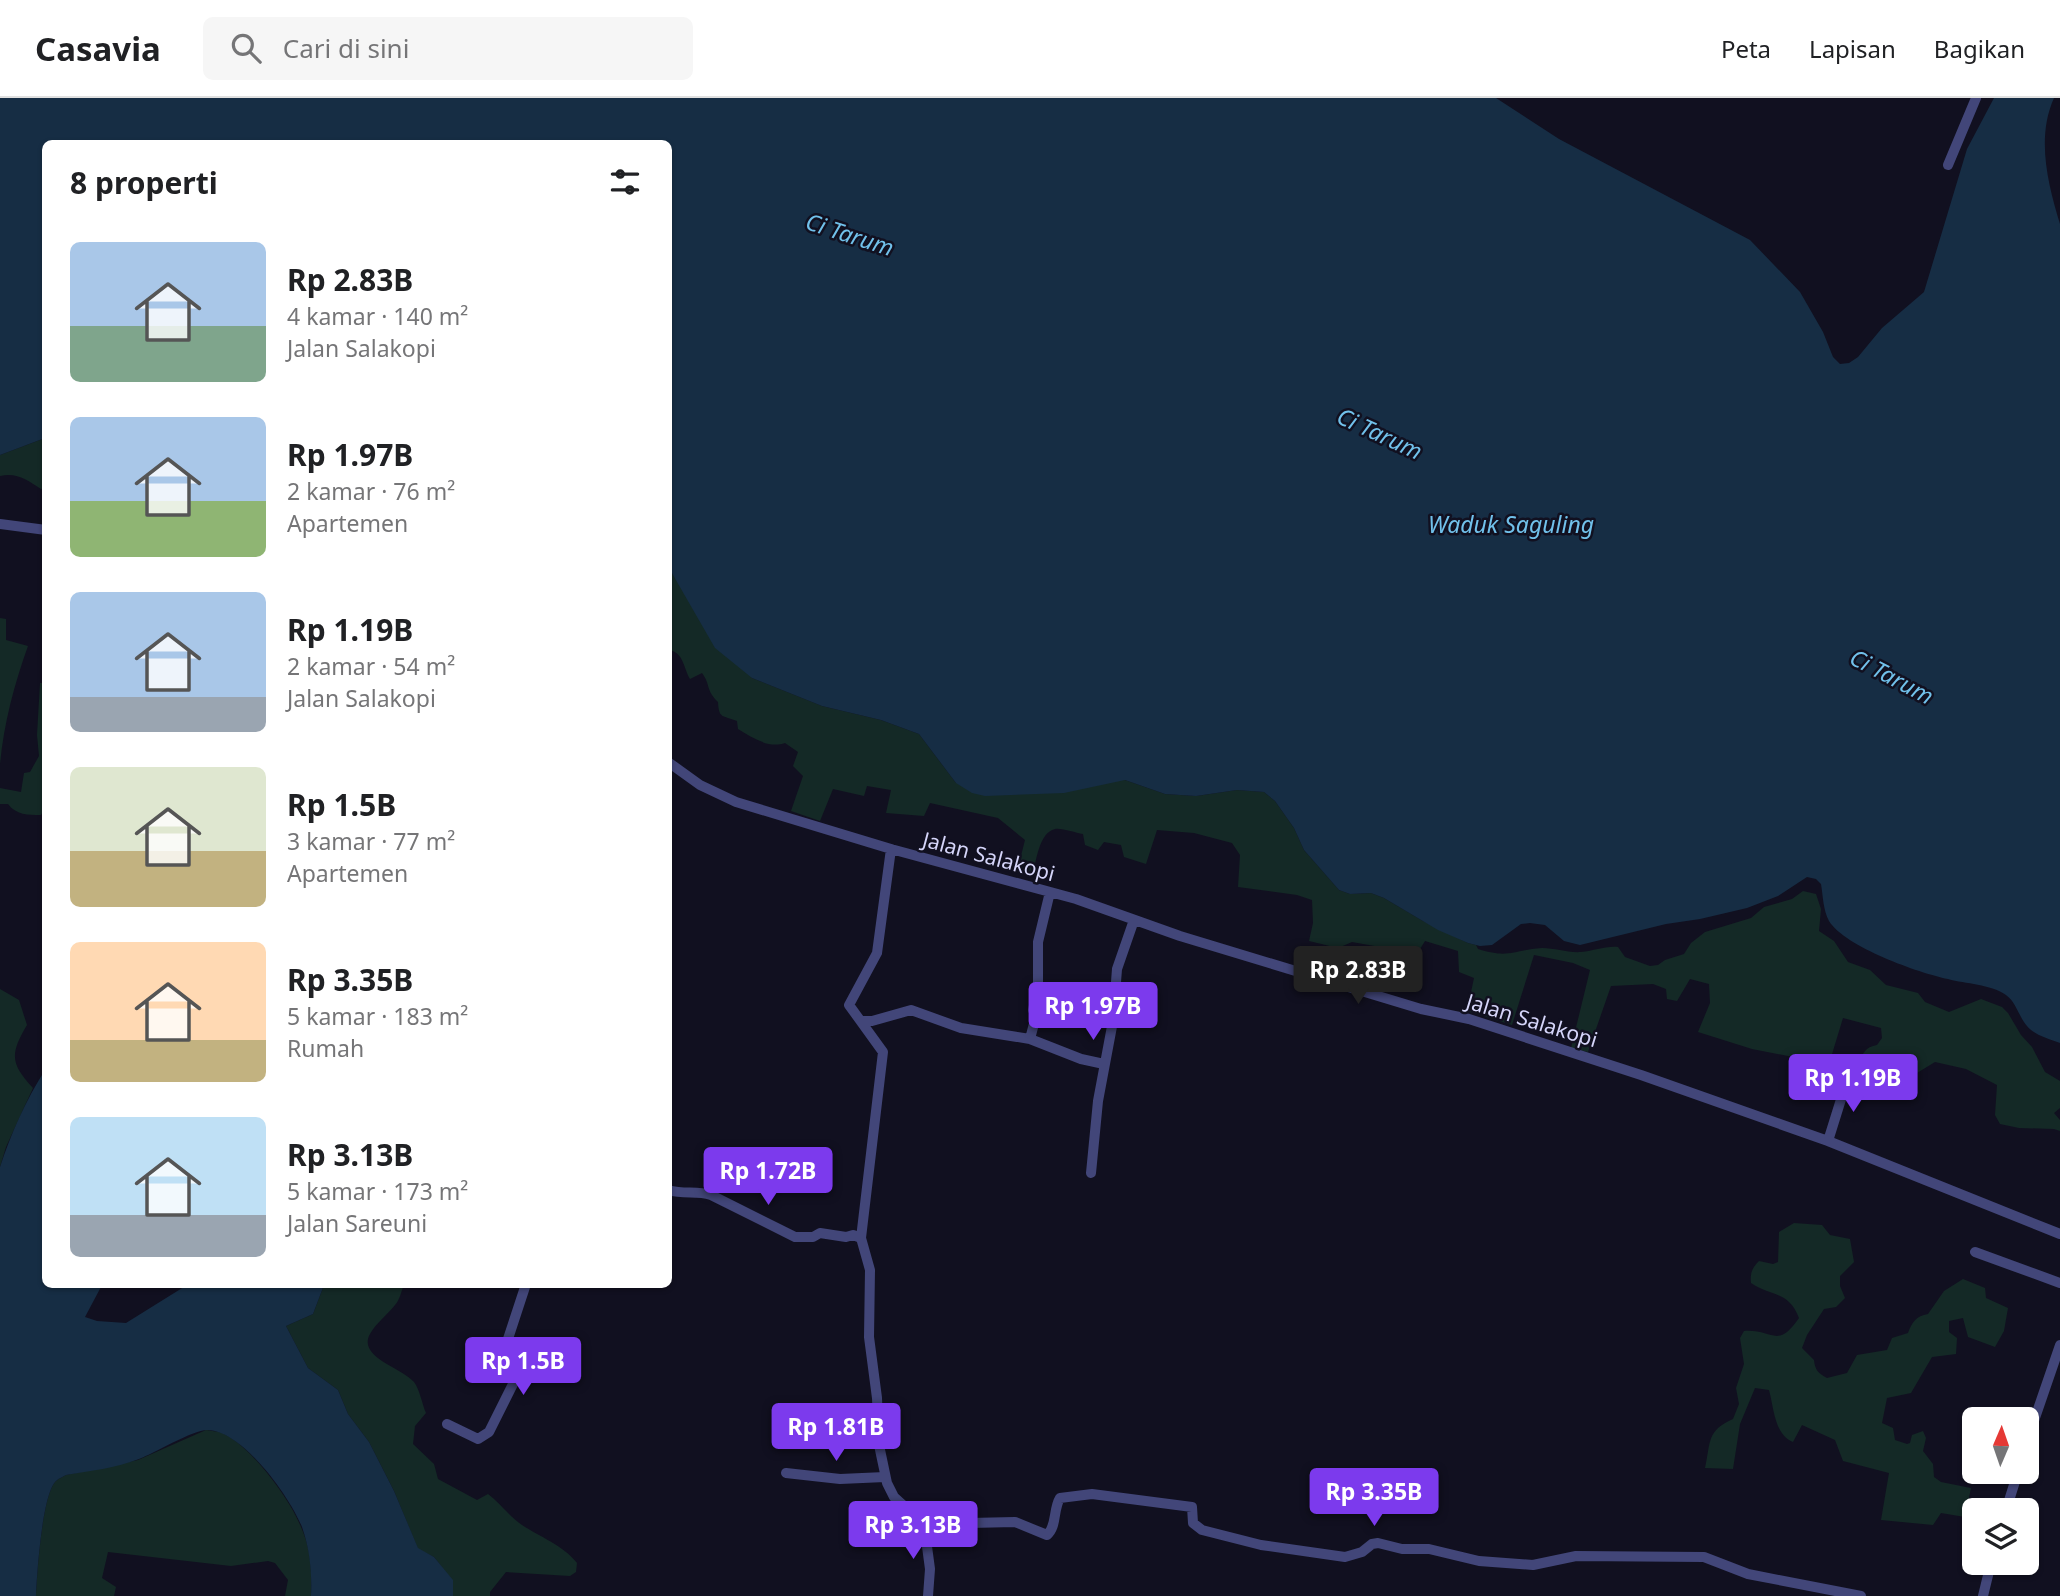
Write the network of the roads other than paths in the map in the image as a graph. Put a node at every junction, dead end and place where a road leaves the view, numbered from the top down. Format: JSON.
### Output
{"nodes":[{"id":1,"x":1976,"y":98,"type":"edge"},
{"id":2,"x":1948,"y":165,"type":"dead end"},
{"id":3,"x":0,"y":524,"type":"edge"},
{"id":4,"x":42,"y":529,"type":"edge"},
{"id":5,"x":672,"y":765,"type":"edge"},
{"id":6,"x":891,"y":849,"type":"junction"},
{"id":7,"x":1050,"y":892,"type":"junction"},
{"id":8,"x":1134,"y":920,"type":"junction"},
{"id":9,"x":861,"y":1021,"type":"junction"},
{"id":10,"x":1030,"y":1039,"type":"junction"},
{"id":11,"x":1104,"y":1064,"type":"junction"},
{"id":12,"x":1848,"y":1077,"type":"dead end"},
{"id":13,"x":1828,"y":1141,"type":"junction"},
{"id":14,"x":1091,"y":1173,"type":"dead end"},
{"id":15,"x":672,"y":1191,"type":"edge"},
{"id":16,"x":2060,"y":1234,"type":"edge"},
{"id":17,"x":861,"y":1238,"type":"junction"},
{"id":18,"x":1976,"y":1252,"type":"dead end"},
{"id":19,"x":2060,"y":1283,"type":"edge"},
{"id":20,"x":525,"y":1288,"type":"edge"},
{"id":21,"x":2060,"y":1345,"type":"edge"},
{"id":22,"x":2039,"y":1407,"type":"edge"},
{"id":23,"x":447,"y":1424,"type":"dead end"},
{"id":24,"x":786,"y":1473,"type":"dead end"},
{"id":25,"x":885,"y":1477,"type":"junction"},
{"id":26,"x":924,"y":1524,"type":"junction"},
{"id":27,"x":1987,"y":1575,"type":"edge"},
{"id":28,"x":928,"y":1596,"type":"edge"},
{"id":29,"x":1861,"y":1596,"type":"edge"},
{"id":30,"x":1983,"y":1596,"type":"edge"}],
"edges":[{"from":1,"to":2,"type":"street"},
{"from":3,"to":4,"type":"street"},
{"from":5,"to":6,"type":"street","name":"Jalan Salakopi"},
{"from":6,"to":7,"type":"street","name":"Jalan Salakopi"},
{"from":6,"to":9,"type":"street"},
{"from":7,"to":8,"type":"street","name":"Jalan Salakopi"},
{"from":7,"to":10,"type":"street"},
{"from":8,"to":11,"type":"street"},
{"from":8,"to":13,"type":"street","name":"Jalan Salakopi"},
{"from":9,"to":10,"type":"street"},
{"from":9,"to":17,"type":"street"},
{"from":10,"to":11,"type":"street"},
{"from":11,"to":14,"type":"street"},
{"from":12,"to":13,"type":"street"},
{"from":13,"to":16,"type":"street","name":"Jalan Salakopi"},
{"from":15,"to":17,"type":"street"},
{"from":17,"to":25,"type":"street"},
{"from":18,"to":19,"type":"street"},
{"from":20,"to":23,"type":"street"},
{"from":21,"to":22,"type":"street"},
{"from":24,"to":25,"type":"street"},
{"from":25,"to":26,"type":"street"},
{"from":26,"to":28,"type":"street"},
{"from":26,"to":29,"type":"street"},
{"from":27,"to":30,"type":"street"}]}
